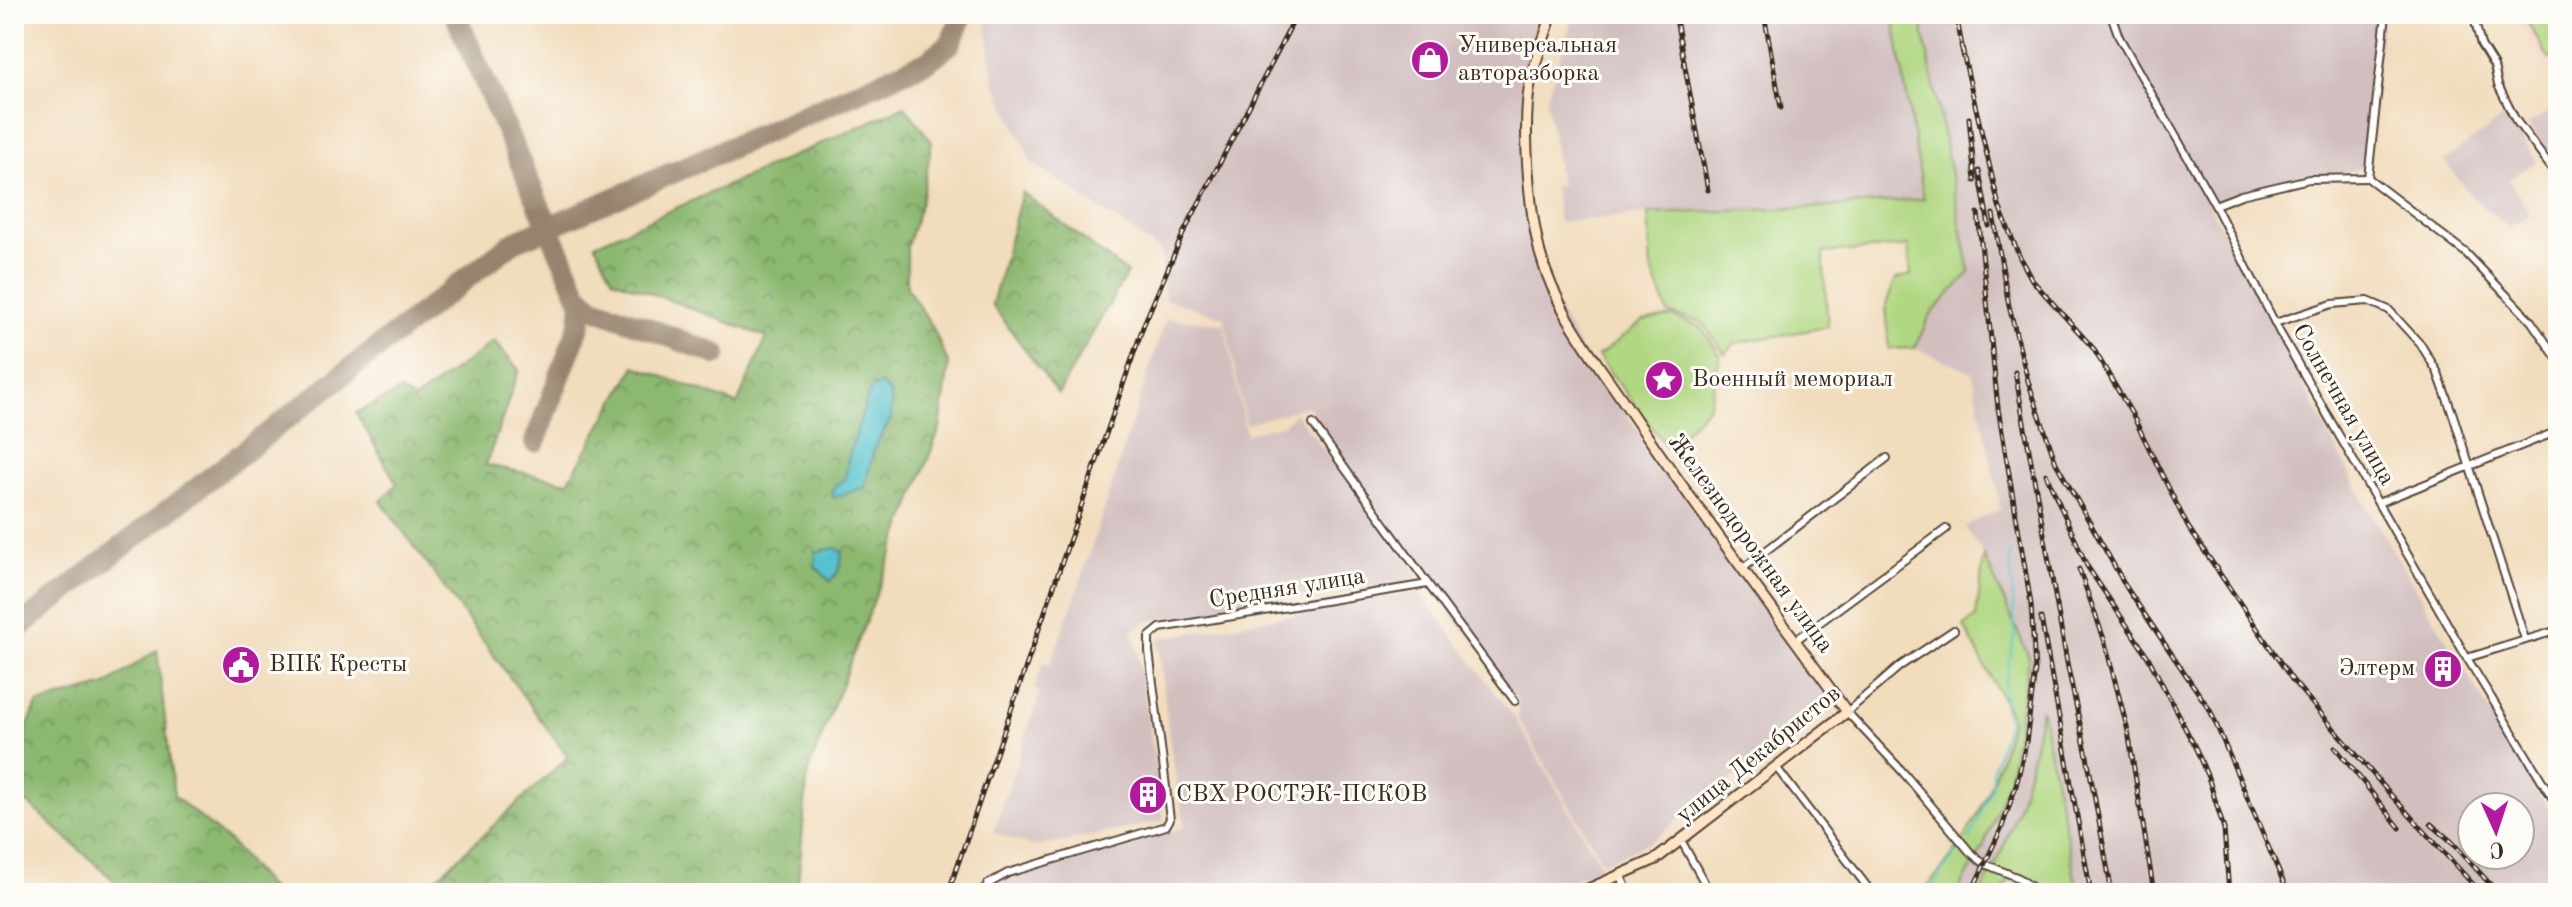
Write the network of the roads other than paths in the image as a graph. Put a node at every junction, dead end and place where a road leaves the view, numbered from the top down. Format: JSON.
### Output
{"nodes":[{"id":1,"x":1552,"y":14,"type":"edge"},
{"id":2,"x":2111,"y":14,"type":"edge"},
{"id":3,"x":2386,"y":14,"type":"edge"},
{"id":4,"x":2473,"y":14,"type":"edge"},
{"id":5,"x":2558,"y":177,"type":"edge"},
{"id":6,"x":2368,"y":178,"type":"junction"},
{"id":7,"x":2215,"y":205,"type":"junction"},
{"id":8,"x":2275,"y":323,"type":"junction"},
{"id":9,"x":2558,"y":360,"type":"edge"},
{"id":10,"x":1313,"y":424,"type":"dead end"},
{"id":11,"x":2558,"y":431,"type":"edge"},
{"id":12,"x":1887,"y":458,"type":"dead end"},
{"id":13,"x":2470,"y":465,"type":"junction"},
{"id":14,"x":2378,"y":503,"type":"junction"},
{"id":15,"x":1946,"y":529,"type":"dead end"},
{"id":16,"x":1742,"y":569,"type":"junction"},
{"id":17,"x":1428,"y":584,"type":"junction"},
{"id":18,"x":1954,"y":630,"type":"dead end"},
{"id":19,"x":2558,"y":630,"type":"edge"},
{"id":20,"x":2525,"y":639,"type":"junction"},
{"id":21,"x":1796,"y":640,"type":"junction"},
{"id":22,"x":2467,"y":658,"type":"junction"},
{"id":23,"x":1515,"y":701,"type":"dead end"},
{"id":24,"x":1847,"y":712,"type":"junction"},
{"id":25,"x":1776,"y":767,"type":"junction"},
{"id":26,"x":2558,"y":807,"type":"edge"},
{"id":27,"x":1682,"y":842,"type":"junction"},
{"id":28,"x":1621,"y":877,"type":"junction"},
{"id":29,"x":982,"y":893,"type":"edge"},
{"id":30,"x":1579,"y":893,"type":"edge"},
{"id":31,"x":1629,"y":893,"type":"edge"},
{"id":32,"x":1710,"y":893,"type":"edge"},
{"id":33,"x":1872,"y":893,"type":"edge"},
{"id":34,"x":2040,"y":893,"type":"edge"}],
"edges":[{"from":1,"to":16,"type":"street","name":"Железнодорожная улица"},
{"from":2,"to":7,"type":"street","name":"Солнечная улица"},
{"from":3,"to":6,"type":"street"},
{"from":4,"to":5,"type":"street"},
{"from":6,"to":7,"type":"street"},
{"from":6,"to":9,"type":"street"},
{"from":7,"to":8,"type":"street","name":"Солнечная улица"},
{"from":8,"to":13,"type":"street"},
{"from":8,"to":14,"type":"street","name":"Солнечная улица"},
{"from":10,"to":17,"type":"street"},
{"from":11,"to":13,"type":"street"},
{"from":12,"to":16,"type":"street"},
{"from":13,"to":14,"type":"street"},
{"from":13,"to":20,"type":"street"},
{"from":14,"to":22,"type":"street","name":"Солнечная улица"},
{"from":15,"to":21,"type":"street"},
{"from":16,"to":21,"type":"street","name":"Железнодорожная улица"},
{"from":17,"to":23,"type":"street"},
{"from":17,"to":29,"type":"street","name":"Средняя улица"},
{"from":18,"to":24,"type":"street","name":"улица Декабристов"},
{"from":19,"to":20,"type":"street"},
{"from":20,"to":22,"type":"street"},
{"from":21,"to":24,"type":"street","name":"Железнодорожная улица"},
{"from":22,"to":26,"type":"street","name":"Солнечная улица"},
{"from":24,"to":25,"type":"street","name":"улица Декабристов"},
{"from":24,"to":34,"type":"street","name":"Железнодорожная улица"},
{"from":25,"to":27,"type":"street","name":"улица Декабристов"},
{"from":25,"to":33,"type":"street"},
{"from":27,"to":28,"type":"street","name":"улица Декабристов"},
{"from":27,"to":32,"type":"street"},
{"from":28,"to":30,"type":"street","name":"улица Декабристов"},
{"from":28,"to":31,"type":"street"}]}
